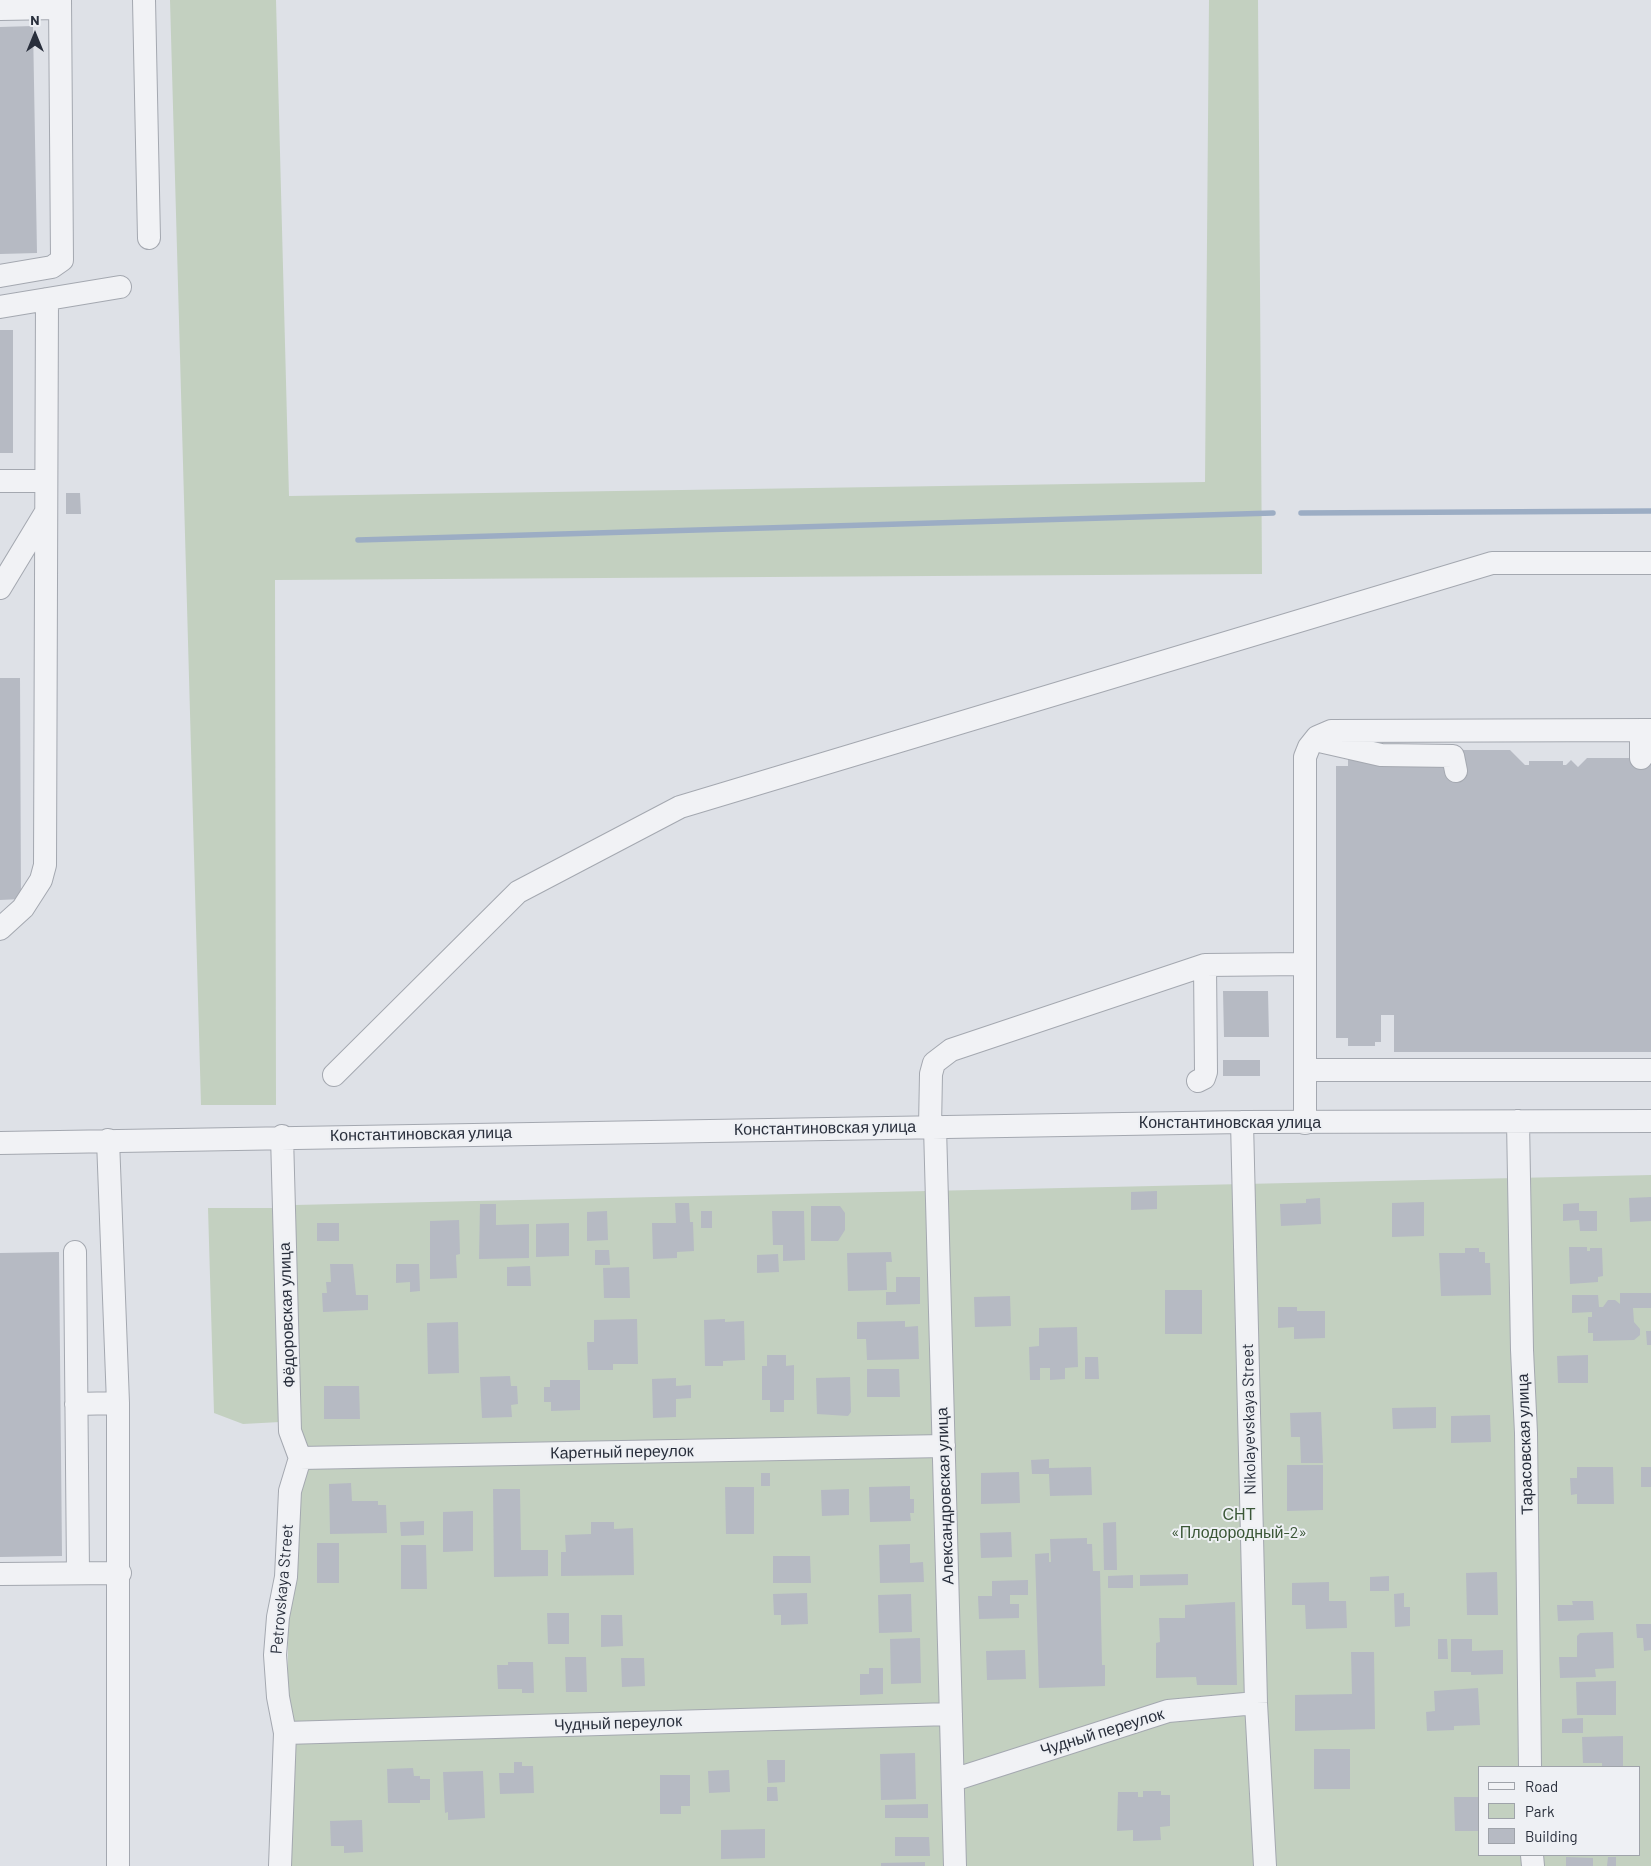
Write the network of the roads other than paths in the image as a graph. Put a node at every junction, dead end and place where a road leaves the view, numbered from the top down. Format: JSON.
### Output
{"nodes":[{"id":1,"x":144,"y":0,"type":"edge"},
{"id":2,"x":60,"y":4,"type":"edge"},
{"id":3,"x":0,"y":9,"type":"edge"},
{"id":4,"x":149,"y":238,"type":"dead end"},
{"id":5,"x":0,"y":276,"type":"edge"},
{"id":6,"x":120,"y":287,"type":"dead end"},
{"id":7,"x":47,"y":299,"type":"junction"},
{"id":8,"x":0,"y":307,"type":"edge"},
{"id":9,"x":0,"y":481,"type":"edge"},
{"id":10,"x":46,"y":481,"type":"junction"},
{"id":11,"x":46,"y":512,"type":"junction"},
{"id":12,"x":1651,"y":563,"type":"edge"},
{"id":13,"x":0,"y":588,"type":"edge"},
{"id":14,"x":1646,"y":730,"type":"edge"},
{"id":15,"x":1315,"y":740,"type":"junction"},
{"id":16,"x":1455,"y":750,"type":"junction"},
{"id":17,"x":1641,"y":758,"type":"dead end"},
{"id":18,"x":0,"y":928,"type":"edge"},
{"id":19,"x":1305,"y":964,"type":"junction"},
{"id":20,"x":1204,"y":965,"type":"junction"},
{"id":21,"x":1304,"y":1070,"type":"junction"},
{"id":22,"x":1651,"y":1070,"type":"edge"},
{"id":23,"x":334,"y":1075,"type":"dead end"},
{"id":24,"x":1198,"y":1081,"type":"dead end"},
{"id":25,"x":1651,"y":1121,"type":"edge"},
{"id":26,"x":1242,"y":1122,"type":"junction"},
{"id":27,"x":1518,"y":1122,"type":"junction"},
{"id":28,"x":1304,"y":1123,"type":"junction"},
{"id":29,"x":933,"y":1127,"type":"junction"},
{"id":30,"x":282,"y":1136,"type":"junction"},
{"id":31,"x":108,"y":1140,"type":"junction"},
{"id":32,"x":0,"y":1143,"type":"edge"},
{"id":33,"x":75,"y":1252,"type":"dead end"},
{"id":34,"x":76,"y":1404,"type":"junction"},
{"id":35,"x":118,"y":1404,"type":"junction"},
{"id":36,"x":944,"y":1446,"type":"junction"},
{"id":37,"x":300,"y":1458,"type":"junction"},
{"id":38,"x":78,"y":1573,"type":"junction"},
{"id":39,"x":120,"y":1573,"type":"junction"},
{"id":40,"x":0,"y":1574,"type":"edge"},
{"id":41,"x":1256,"y":1703,"type":"junction"},
{"id":42,"x":951,"y":1714,"type":"junction"},
{"id":43,"x":285,"y":1733,"type":"junction"},
{"id":44,"x":1530,"y":1766,"type":"edge"},
{"id":45,"x":953,"y":1780,"type":"junction"},
{"id":46,"x":118,"y":1866,"type":"edge"},
{"id":47,"x":280,"y":1866,"type":"edge"},
{"id":48,"x":955,"y":1866,"type":"edge"},
{"id":49,"x":1265,"y":1866,"type":"edge"}],
"edges":[{"from":1,"to":4,"type":"street"},
{"from":2,"to":3,"type":"street"},
{"from":2,"to":5,"type":"street"},
{"from":6,"to":7,"type":"street"},
{"from":7,"to":8,"type":"street"},
{"from":7,"to":10,"type":"street"},
{"from":9,"to":10,"type":"street"},
{"from":10,"to":11,"type":"street"},
{"from":11,"to":13,"type":"street"},
{"from":11,"to":18,"type":"street"},
{"from":12,"to":23,"type":"street"},
{"from":14,"to":16,"type":"street"},
{"from":14,"to":17,"type":"street"},
{"from":15,"to":16,"type":"street"},
{"from":15,"to":16,"type":"street"},
{"from":15,"to":19,"type":"street"},
{"from":19,"to":20,"type":"street","name":"Александровская улица"},
{"from":19,"to":21,"type":"street"},
{"from":20,"to":24,"type":"street"},
{"from":20,"to":29,"type":"street","name":"Александровская улица"},
{"from":21,"to":22,"type":"street"},
{"from":21,"to":28,"type":"street"},
{"from":25,"to":27,"type":"street","name":"Константиновская улица"},
{"from":26,"to":28,"type":"street","name":"Константиновская улица"},
{"from":26,"to":29,"type":"street","name":"Константиновская улица"},
{"from":26,"to":41,"type":"street","name":"Nikolayevskaya Street"},
{"from":27,"to":28,"type":"street","name":"Константиновская улица"},
{"from":27,"to":44,"type":"street","name":"Тарасовская улица"},
{"from":29,"to":30,"type":"street","name":"Константиновская улица"},
{"from":29,"to":36,"type":"street","name":"Александровская улица"},
{"from":30,"to":31,"type":"street","name":"Константиновская улица"},
{"from":30,"to":37,"type":"street","name":"Фёдоровская улица"},
{"from":31,"to":32,"type":"street","name":"Константиновская улица"},
{"from":31,"to":35,"type":"street"},
{"from":33,"to":34,"type":"street"},
{"from":34,"to":35,"type":"street"},
{"from":34,"to":38,"type":"street"},
{"from":35,"to":39,"type":"street"},
{"from":36,"to":37,"type":"street","name":"Каретный переулок"},
{"from":36,"to":42,"type":"street","name":"Александровская улица"},
{"from":37,"to":43,"type":"street","name":"Petrovskaya Street"},
{"from":38,"to":39,"type":"street"},
{"from":38,"to":40,"type":"street"},
{"from":39,"to":46,"type":"street"},
{"from":41,"to":45,"type":"street","name":"Чудный переулок"},
{"from":41,"to":49,"type":"street","name":"Nikolayevskaya Street"},
{"from":42,"to":43,"type":"street","name":"Чудный переулок"},
{"from":42,"to":45,"type":"street","name":"Александровская улица"},
{"from":43,"to":47,"type":"street","name":"Petrovskaya Street"},
{"from":45,"to":48,"type":"street","name":"Александровская улица"}]}
